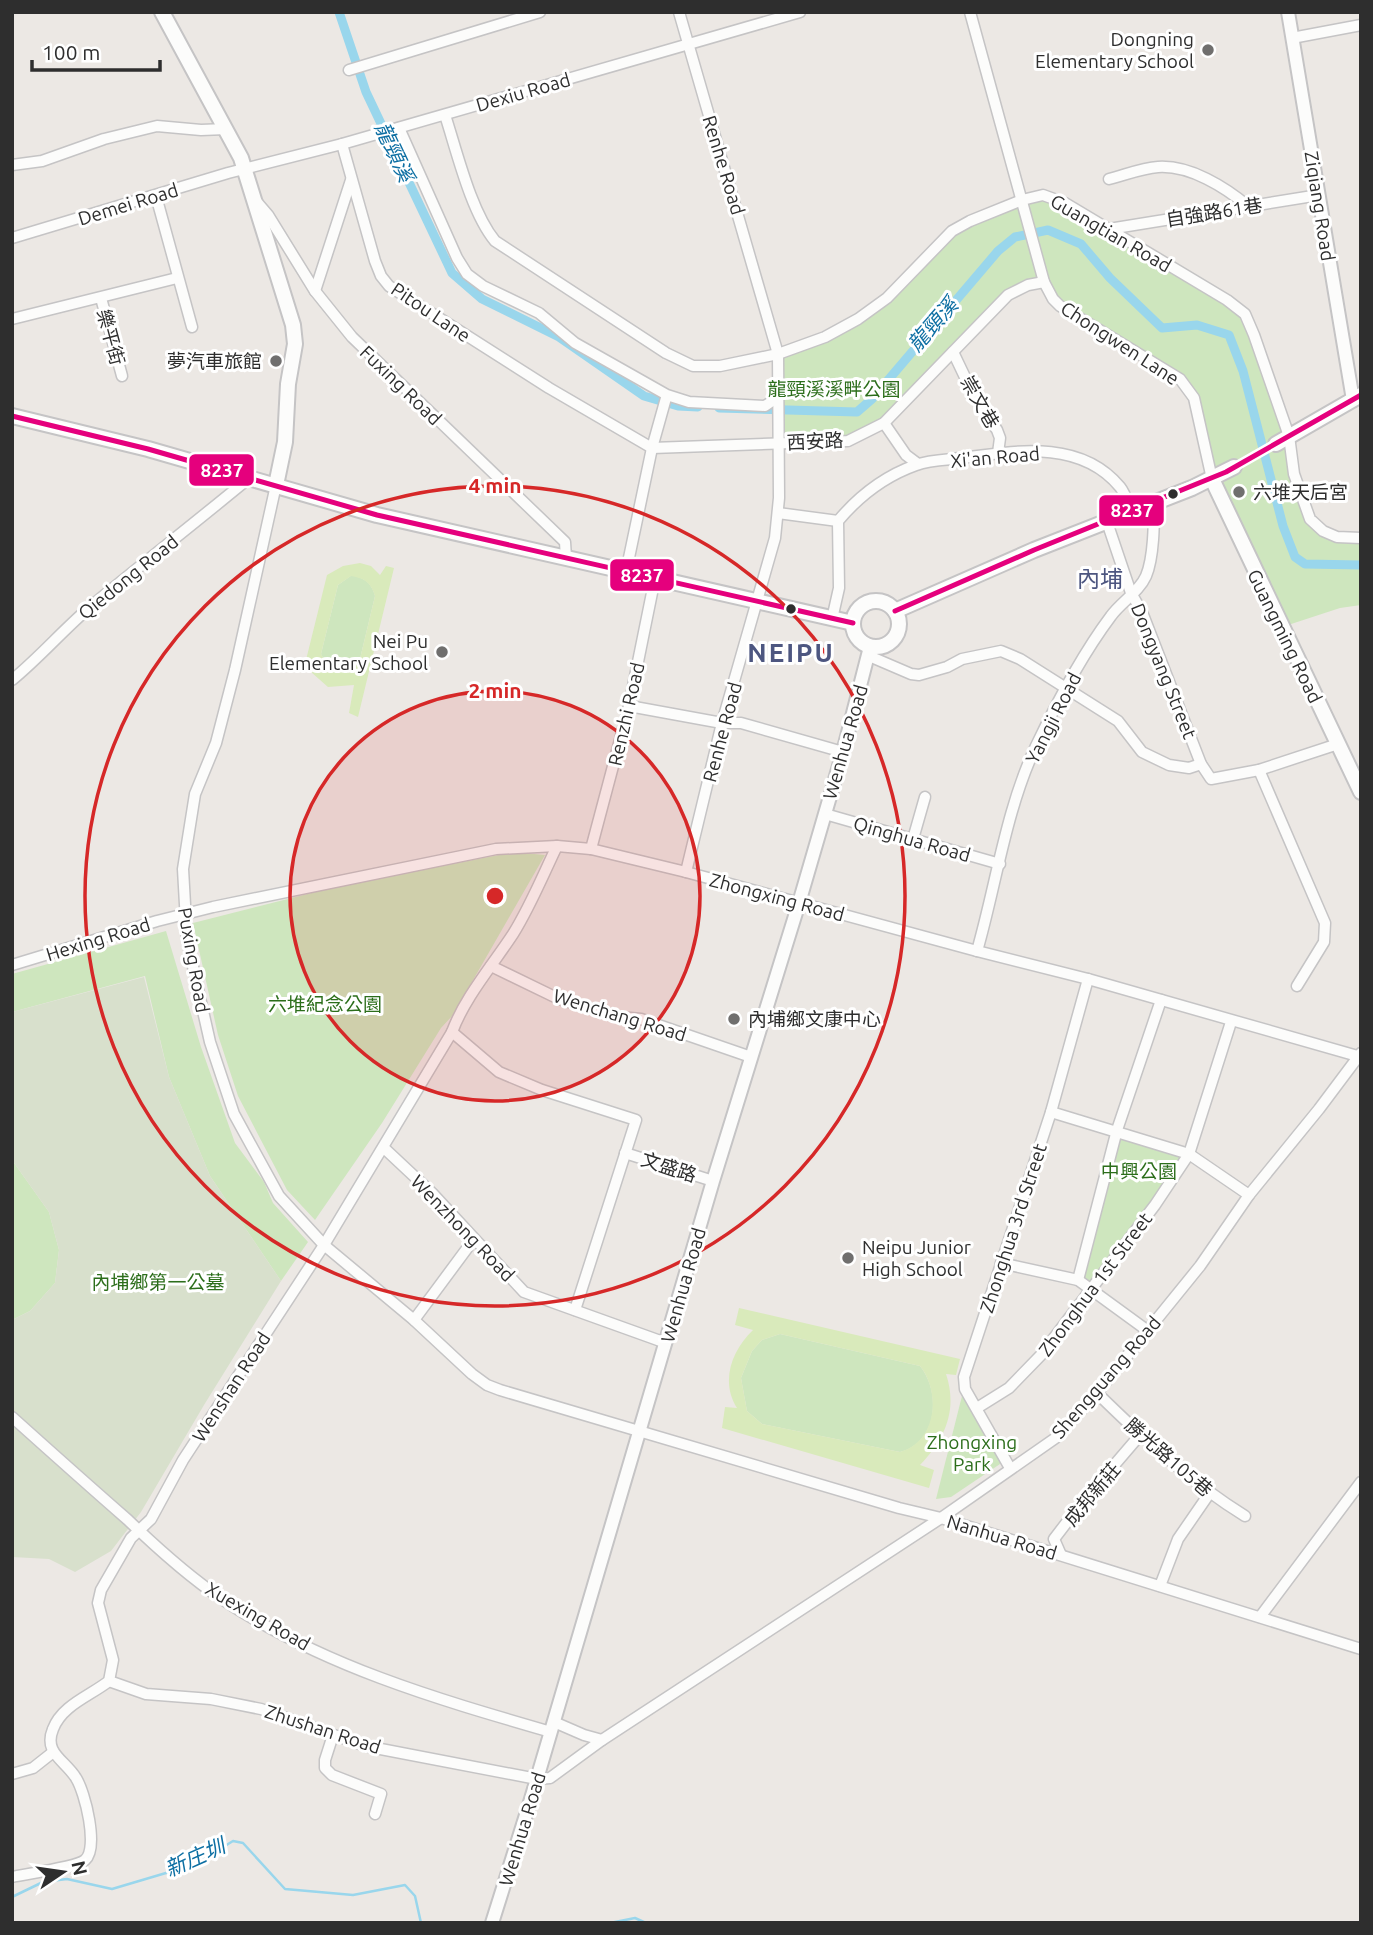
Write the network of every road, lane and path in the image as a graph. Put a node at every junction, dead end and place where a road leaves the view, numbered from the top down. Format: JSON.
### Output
{"nodes":[{"id":1,"x":162,"y":12,"type":"edge"},
{"id":2,"x":540,"y":12,"type":"edge"},
{"id":3,"x":679,"y":12,"type":"edge"},
{"id":4,"x":800,"y":12,"type":"edge"},
{"id":5,"x":970,"y":12,"type":"edge"},
{"id":6,"x":1288,"y":12,"type":"edge"},
{"id":7,"x":1361,"y":25,"type":"edge"},
{"id":8,"x":1292,"y":38,"type":"junction"},
{"id":9,"x":687,"y":45,"type":"junction"},
{"id":10,"x":349,"y":69,"type":"dead end"},
{"id":11,"x":445,"y":115,"type":"junction"},
{"id":12,"x":226,"y":128,"type":"junction"},
{"id":13,"x":397,"y":129,"type":"junction"},
{"id":14,"x":342,"y":145,"type":"junction"},
{"id":15,"x":12,"y":165,"type":"edge"},
{"id":16,"x":244,"y":168,"type":"junction"},
{"id":17,"x":1109,"y":178,"type":"dead end"},
{"id":18,"x":351,"y":179,"type":"junction"},
{"id":19,"x":1319,"y":195,"type":"junction"},
{"id":20,"x":156,"y":196,"type":"junction"},
{"id":21,"x":251,"y":196,"type":"junction"},
{"id":22,"x":1022,"y":200,"type":"junction"},
{"id":23,"x":1249,"y":207,"type":"junction"},
{"id":24,"x":1109,"y":229,"type":"junction"},
{"id":25,"x":12,"y":238,"type":"edge"},
{"id":26,"x":177,"y":278,"type":"junction"},
{"id":27,"x":1044,"y":282,"type":"junction"},
{"id":28,"x":315,"y":290,"type":"junction"},
{"id":29,"x":100,"y":299,"type":"junction"},
{"id":30,"x":12,"y":319,"type":"edge"},
{"id":31,"x":192,"y":327,"type":"dead end"},
{"id":32,"x":953,"y":352,"type":"junction"},
{"id":33,"x":778,"y":354,"type":"junction"},
{"id":34,"x":122,"y":376,"type":"dead end"},
{"id":35,"x":1357,"y":397,"type":"edge"},
{"id":36,"x":778,"y":399,"type":"junction"},
{"id":37,"x":664,"y":404,"type":"dead end"},
{"id":38,"x":12,"y":416,"type":"edge"},
{"id":39,"x":884,"y":423,"type":"junction"},
{"id":40,"x":1289,"y":436,"type":"junction"},
{"id":41,"x":778,"y":443,"type":"junction"},
{"id":42,"x":1276,"y":444,"type":"dead end"},
{"id":43,"x":652,"y":447,"type":"junction"},
{"id":44,"x":998,"y":453,"type":"junction"},
{"id":45,"x":918,"y":464,"type":"junction"},
{"id":46,"x":1234,"y":467,"type":"dead end"},
{"id":47,"x":1212,"y":478,"type":"junction"},
{"id":48,"x":248,"y":479,"type":"junction"},
{"id":49,"x":276,"y":485,"type":"junction"},
{"id":50,"x":1154,"y":502,"type":"junction"},
{"id":51,"x":1131,"y":511,"type":"junction"},
{"id":52,"x":778,"y":513,"type":"junction"},
{"id":53,"x":838,"y":521,"type":"junction"},
{"id":54,"x":1107,"y":522,"type":"junction"},
{"id":55,"x":1361,"y":538,"type":"edge"},
{"id":56,"x":566,"y":558,"type":"junction"},
{"id":57,"x":626,"y":572,"type":"junction"},
{"id":58,"x":655,"y":578,"type":"junction"},
{"id":59,"x":1131,"y":593,"type":"junction"},
{"id":60,"x":758,"y":603,"type":"junction"},
{"id":61,"x":895,"y":611,"type":"junction"},
{"id":62,"x":832,"y":619,"type":"junction"},
{"id":63,"x":853,"y":623,"type":"junction"},
{"id":64,"x":869,"y":652,"type":"junction"},
{"id":65,"x":12,"y":680,"type":"edge"},
{"id":66,"x":1067,"y":688,"type":"junction"},
{"id":67,"x":629,"y":706,"type":"junction"},
{"id":68,"x":722,"y":723,"type":"junction"},
{"id":69,"x":1338,"y":744,"type":"junction"},
{"id":70,"x":844,"y":752,"type":"junction"},
{"id":71,"x":1201,"y":764,"type":"junction"},
{"id":72,"x":1259,"y":770,"type":"junction"},
{"id":73,"x":1361,"y":792,"type":"edge"},
{"id":74,"x":925,"y":797,"type":"dead end"},
{"id":75,"x":825,"y":814,"type":"junction"},
{"id":76,"x":913,"y":839,"type":"junction"},
{"id":77,"x":557,"y":846,"type":"junction"},
{"id":78,"x":592,"y":849,"type":"junction"},
{"id":79,"x":1000,"y":864,"type":"junction"},
{"id":80,"x":686,"y":872,"type":"junction"},
{"id":81,"x":799,"y":903,"type":"junction"},
{"id":82,"x":184,"y":914,"type":"junction"},
{"id":83,"x":976,"y":951,"type":"junction"},
{"id":84,"x":12,"y":965,"type":"edge"},
{"id":85,"x":491,"y":966,"type":"junction"},
{"id":86,"x":1088,"y":979,"type":"junction"},
{"id":87,"x":1297,"y":986,"type":"dead end"},
{"id":88,"x":1161,"y":1000,"type":"junction"},
{"id":89,"x":1231,"y":1022,"type":"junction"},
{"id":90,"x":452,"y":1032,"type":"junction"},
{"id":91,"x":1360,"y":1056,"type":"edge"},
{"id":92,"x":751,"y":1057,"type":"junction"},
{"id":93,"x":1051,"y":1112,"type":"junction"},
{"id":94,"x":1117,"y":1130,"type":"junction"},
{"id":95,"x":384,"y":1148,"type":"junction"},
{"id":96,"x":625,"y":1153,"type":"junction"},
{"id":97,"x":1189,"y":1154,"type":"junction"},
{"id":98,"x":713,"y":1181,"type":"junction"},
{"id":99,"x":1249,"y":1195,"type":"junction"},
{"id":100,"x":474,"y":1239,"type":"junction"},
{"id":101,"x":324,"y":1245,"type":"junction"},
{"id":102,"x":1002,"y":1263,"type":"junction"},
{"id":103,"x":1078,"y":1280,"type":"junction"},
{"id":104,"x":1092,"y":1288,"type":"junction"},
{"id":105,"x":575,"y":1310,"type":"junction"},
{"id":106,"x":414,"y":1320,"type":"junction"},
{"id":107,"x":1148,"y":1331,"type":"junction"},
{"id":108,"x":666,"y":1343,"type":"junction"},
{"id":109,"x":1097,"y":1393,"type":"junction"},
{"id":110,"x":977,"y":1408,"type":"junction"},
{"id":111,"x":12,"y":1418,"type":"edge"},
{"id":112,"x":641,"y":1430,"type":"junction"},
{"id":113,"x":1140,"y":1435,"type":"junction"},
{"id":114,"x":1010,"y":1468,"type":"junction"},
{"id":115,"x":1361,"y":1482,"type":"edge"},
{"id":116,"x":1209,"y":1493,"type":"junction"},
{"id":117,"x":1245,"y":1516,"type":"dead end"},
{"id":118,"x":941,"y":1518,"type":"junction"},
{"id":119,"x":139,"y":1531,"type":"junction"},
{"id":120,"x":1061,"y":1555,"type":"junction"},
{"id":121,"x":1160,"y":1586,"type":"junction"},
{"id":122,"x":1260,"y":1617,"type":"junction"},
{"id":123,"x":1361,"y":1649,"type":"edge"},
{"id":124,"x":109,"y":1681,"type":"junction"},
{"id":125,"x":553,"y":1727,"type":"junction"},
{"id":126,"x":333,"y":1735,"type":"junction"},
{"id":127,"x":602,"y":1740,"type":"junction"},
{"id":128,"x":52,"y":1753,"type":"junction"},
{"id":129,"x":12,"y":1774,"type":"edge"},
{"id":130,"x":537,"y":1779,"type":"junction"},
{"id":131,"x":375,"y":1814,"type":"dead end"},
{"id":132,"x":12,"y":1877,"type":"edge"},
{"id":133,"x":492,"y":1923,"type":"edge"}],
"edges":[{"from":1,"to":12,"type":"main road"},
{"from":2,"to":10,"type":"street"},
{"from":3,"to":9,"type":"street","name":"Renhe Road"},
{"from":4,"to":9,"type":"street","name":"Dexiu Road"},
{"from":5,"to":22,"type":"street","name":"Chongwen Lane"},
{"from":6,"to":8,"type":"street","name":"Ziqiang Road"},
{"from":7,"to":8,"type":"street"},
{"from":8,"to":19,"type":"street","name":"Ziqiang Road"},
{"from":9,"to":11,"type":"street","name":"Dexiu Road"},
{"from":9,"to":33,"type":"street","name":"Renhe Road"},
{"from":11,"to":13,"type":"street","name":"Dexiu Road"},
{"from":11,"to":33,"type":"street","name":"Guangtian Road"},
{"from":12,"to":15,"type":"street"},
{"from":12,"to":16,"type":"main road"},
{"from":13,"to":14,"type":"street","name":"Dexiu Road"},
{"from":13,"to":36,"type":"street"},
{"from":14,"to":16,"type":"street","name":"Dexiu Road"},
{"from":14,"to":18,"type":"street","name":"Pitou Lane"},
{"from":16,"to":20,"type":"street","name":"Demei Road"},
{"from":16,"to":21,"type":"main road"},
{"from":17,"to":23,"type":"street"},
{"from":18,"to":28,"type":"street"},
{"from":18,"to":43,"type":"street","name":"Pitou Lane"},
{"from":19,"to":23,"type":"street","name":"自強路61巷"},
{"from":19,"to":35,"type":"street","name":"Ziqiang Road"},
{"from":20,"to":25,"type":"street","name":"Demei Road"},
{"from":20,"to":26,"type":"street"},
{"from":21,"to":28,"type":"street","name":"Fuxing Road"},
{"from":21,"to":49,"type":"main road"},
{"from":22,"to":24,"type":"street","name":"Guangtian Road"},
{"from":22,"to":27,"type":"street","name":"Chongwen Lane"},
{"from":22,"to":33,"type":"street","name":"Guangtian Road"},
{"from":23,"to":24,"type":"street","name":"自強路61巷"},
{"from":24,"to":40,"type":"street","name":"Guangtian Road"},
{"from":26,"to":29,"type":"street"},
{"from":26,"to":31,"type":"street"},
{"from":27,"to":32,"type":"street","name":"西安路"},
{"from":27,"to":47,"type":"street","name":"Chongwen Lane"},
{"from":28,"to":56,"type":"street","name":"Fuxing Road"},
{"from":29,"to":30,"type":"street"},
{"from":29,"to":34,"type":"street","name":"樂平街"},
{"from":32,"to":39,"type":"street","name":"西安路"},
{"from":32,"to":44,"type":"street","name":"崇文巷"},
{"from":33,"to":36,"type":"street","name":"Renhe Road"},
{"from":35,"to":40,"type":"main road"},
{"from":36,"to":41,"type":"street","name":"Renhe Road"},
{"from":37,"to":43,"type":"street"},
{"from":38,"to":48,"type":"main road"},
{"from":39,"to":41,"type":"street","name":"西安路"},
{"from":39,"to":45,"type":"street"},
{"from":40,"to":42,"type":"main road"},
{"from":40,"to":55,"type":"street","name":"Guangtian Road"},
{"from":41,"to":43,"type":"street","name":"西安路"},
{"from":41,"to":52,"type":"street","name":"Renhe Road"},
{"from":43,"to":57,"type":"street"},
{"from":44,"to":45,"type":"street","name":"Xi'an Road"},
{"from":44,"to":51,"type":"street","name":"Xi'an Road"},
{"from":45,"to":53,"type":"street","name":"Xi'an Road"},
{"from":46,"to":47,"type":"main road"},
{"from":47,"to":50,"type":"main road"},
{"from":47,"to":69,"type":"main road","name":"Guangming Road"},
{"from":48,"to":49,"type":"main road"},
{"from":48,"to":65,"type":"street","name":"Qiedong Road"},
{"from":49,"to":56,"type":"main road"},
{"from":49,"to":82,"type":"street","name":"Puxing Road"},
{"from":50,"to":51,"type":"main road"},
{"from":50,"to":59,"type":"street","name":"Yangji Road"},
{"from":51,"to":54,"type":"main road"},
{"from":52,"to":53,"type":"street"},
{"from":52,"to":60,"type":"street","name":"Renhe Road"},
{"from":53,"to":62,"type":"street"},
{"from":54,"to":59,"type":"street","name":"Dongyang Street"},
{"from":54,"to":61,"type":"main road"},
{"from":56,"to":57,"type":"main road"},
{"from":57,"to":58,"type":"main road"},
{"from":58,"to":60,"type":"main road"},
{"from":58,"to":67,"type":"street","name":"Renzhi Road"},
{"from":59,"to":66,"type":"street","name":"Yangji Road"},
{"from":59,"to":71,"type":"street","name":"Dongyang Street"},
{"from":60,"to":62,"type":"main road"},
{"from":60,"to":68,"type":"street","name":"Renhe Road"},
{"from":61,"to":63,"type":"main road"},
{"from":61,"to":64,"type":"main road"},
{"from":62,"to":63,"type":"main road"},
{"from":63,"to":64,"type":"main road"},
{"from":64,"to":66,"type":"street"},
{"from":64,"to":70,"type":"street","name":"Wenhua Road"},
{"from":66,"to":71,"type":"street"},
{"from":66,"to":79,"type":"street","name":"Yangji Road"},
{"from":67,"to":68,"type":"street"},
{"from":67,"to":78,"type":"street","name":"Renzhi Road"},
{"from":68,"to":70,"type":"street"},
{"from":68,"to":80,"type":"street","name":"Renhe Road"},
{"from":69,"to":72,"type":"street"},
{"from":69,"to":73,"type":"main road","name":"Guangming Road"},
{"from":70,"to":75,"type":"street","name":"Wenhua Road"},
{"from":71,"to":72,"type":"street","name":"Dongyang Street"},
{"from":72,"to":87,"type":"street"},
{"from":74,"to":76,"type":"street"},
{"from":75,"to":76,"type":"street","name":"Qinghua Road"},
{"from":75,"to":81,"type":"street","name":"Wenhua Road"},
{"from":76,"to":79,"type":"street","name":"Qinghua Road"},
{"from":77,"to":78,"type":"street","name":"Zhongxing Road"},
{"from":77,"to":82,"type":"street","name":"Zhongxing Road"},
{"from":77,"to":85,"type":"street","name":"Wenshan Road"},
{"from":78,"to":80,"type":"street","name":"Zhongxing Road"},
{"from":79,"to":83,"type":"street","name":"Yangji Road"},
{"from":80,"to":81,"type":"street","name":"Zhongxing Road"},
{"from":81,"to":83,"type":"street","name":"Zhongxing Road"},
{"from":81,"to":92,"type":"street","name":"Wenhua Road"},
{"from":82,"to":84,"type":"street","name":"Hexing Road"},
{"from":82,"to":101,"type":"street","name":"Puxing Road"},
{"from":83,"to":86,"type":"street","name":"Zhongxing Road"},
{"from":85,"to":90,"type":"street","name":"Wenshan Road"},
{"from":85,"to":92,"type":"street","name":"Wenchang Road"},
{"from":86,"to":88,"type":"street","name":"Zhongxing Road"},
{"from":86,"to":93,"type":"street","name":"Zhonghua 3rd Street"},
{"from":88,"to":89,"type":"street","name":"Zhongxing Road"},
{"from":88,"to":94,"type":"street"},
{"from":89,"to":91,"type":"street","name":"Zhongxing Road"},
{"from":89,"to":97,"type":"street","name":"Zhonghua 1st Street"},
{"from":90,"to":95,"type":"street","name":"Wenshan Road"},
{"from":90,"to":96,"type":"street"},
{"from":91,"to":99,"type":"street","name":"Shengguang Road"},
{"from":92,"to":98,"type":"street","name":"Wenhua Road"},
{"from":93,"to":94,"type":"street"},
{"from":93,"to":102,"type":"street","name":"Zhonghua 3rd Street"},
{"from":94,"to":97,"type":"street"},
{"from":94,"to":103,"type":"street"},
{"from":95,"to":100,"type":"street","name":"Wenzhong Road"},
{"from":95,"to":101,"type":"street","name":"Wenshan Road"},
{"from":96,"to":98,"type":"street","name":"文盛路"},
{"from":96,"to":105,"type":"street"},
{"from":97,"to":99,"type":"street"},
{"from":97,"to":104,"type":"street","name":"Zhonghua 1st Street"},
{"from":98,"to":108,"type":"street","name":"Wenhua Road"},
{"from":99,"to":107,"type":"street","name":"Shengguang Road"},
{"from":100,"to":105,"type":"street","name":"Wenzhong Road"},
{"from":100,"to":106,"type":"street"},
{"from":101,"to":106,"type":"street","name":"Puxing Road"},
{"from":101,"to":119,"type":"street","name":"Wenshan Road"},
{"from":102,"to":103,"type":"street"},
{"from":102,"to":110,"type":"street","name":"Zhonghua 3rd Street"},
{"from":103,"to":104,"type":"street"},
{"from":104,"to":107,"type":"street"},
{"from":104,"to":110,"type":"street","name":"Zhonghua 1st Street"},
{"from":105,"to":108,"type":"street","name":"Wenzhong Road"},
{"from":106,"to":112,"type":"street","name":"Nanhua Road"},
{"from":107,"to":109,"type":"street","name":"Shengguang Road"},
{"from":108,"to":112,"type":"street","name":"Wenhua Road"},
{"from":109,"to":113,"type":"street","name":"勝光路105巷"},
{"from":109,"to":114,"type":"street","name":"Shengguang Road"},
{"from":110,"to":114,"type":"street","name":"Zhonghua 3rd Street"},
{"from":111,"to":119,"type":"street","name":"Xuexing Road"},
{"from":112,"to":118,"type":"street","name":"Nanhua Road"},
{"from":112,"to":125,"type":"street","name":"Wenhua Road"},
{"from":113,"to":116,"type":"street","name":"勝光路105巷"},
{"from":113,"to":120,"type":"street","name":"成邦新莊"},
{"from":114,"to":118,"type":"street","name":"Shengguang Road"},
{"from":115,"to":122,"type":"street"},
{"from":116,"to":117,"type":"street","name":"勝光路105巷"},
{"from":116,"to":121,"type":"street"},
{"from":118,"to":120,"type":"street","name":"Nanhua Road"},
{"from":118,"to":127,"type":"street","name":"Shengguang Road"},
{"from":119,"to":124,"type":"street","name":"Wenshan Road"},
{"from":119,"to":125,"type":"street","name":"Xuexing Road"},
{"from":120,"to":121,"type":"street","name":"Nanhua Road"},
{"from":121,"to":122,"type":"street","name":"Nanhua Road"},
{"from":122,"to":123,"type":"street","name":"Nanhua Road"},
{"from":124,"to":126,"type":"street","name":"Zhushan Road"},
{"from":124,"to":128,"type":"street"},
{"from":125,"to":127,"type":"street"},
{"from":125,"to":130,"type":"street","name":"Wenhua Road"},
{"from":126,"to":130,"type":"street","name":"Zhushan Road"},
{"from":126,"to":131,"type":"street"},
{"from":127,"to":130,"type":"street","name":"Shengguang Road"},
{"from":128,"to":129,"type":"street"},
{"from":128,"to":132,"type":"street"},
{"from":130,"to":133,"type":"street","name":"Wenhua Road"}]}
